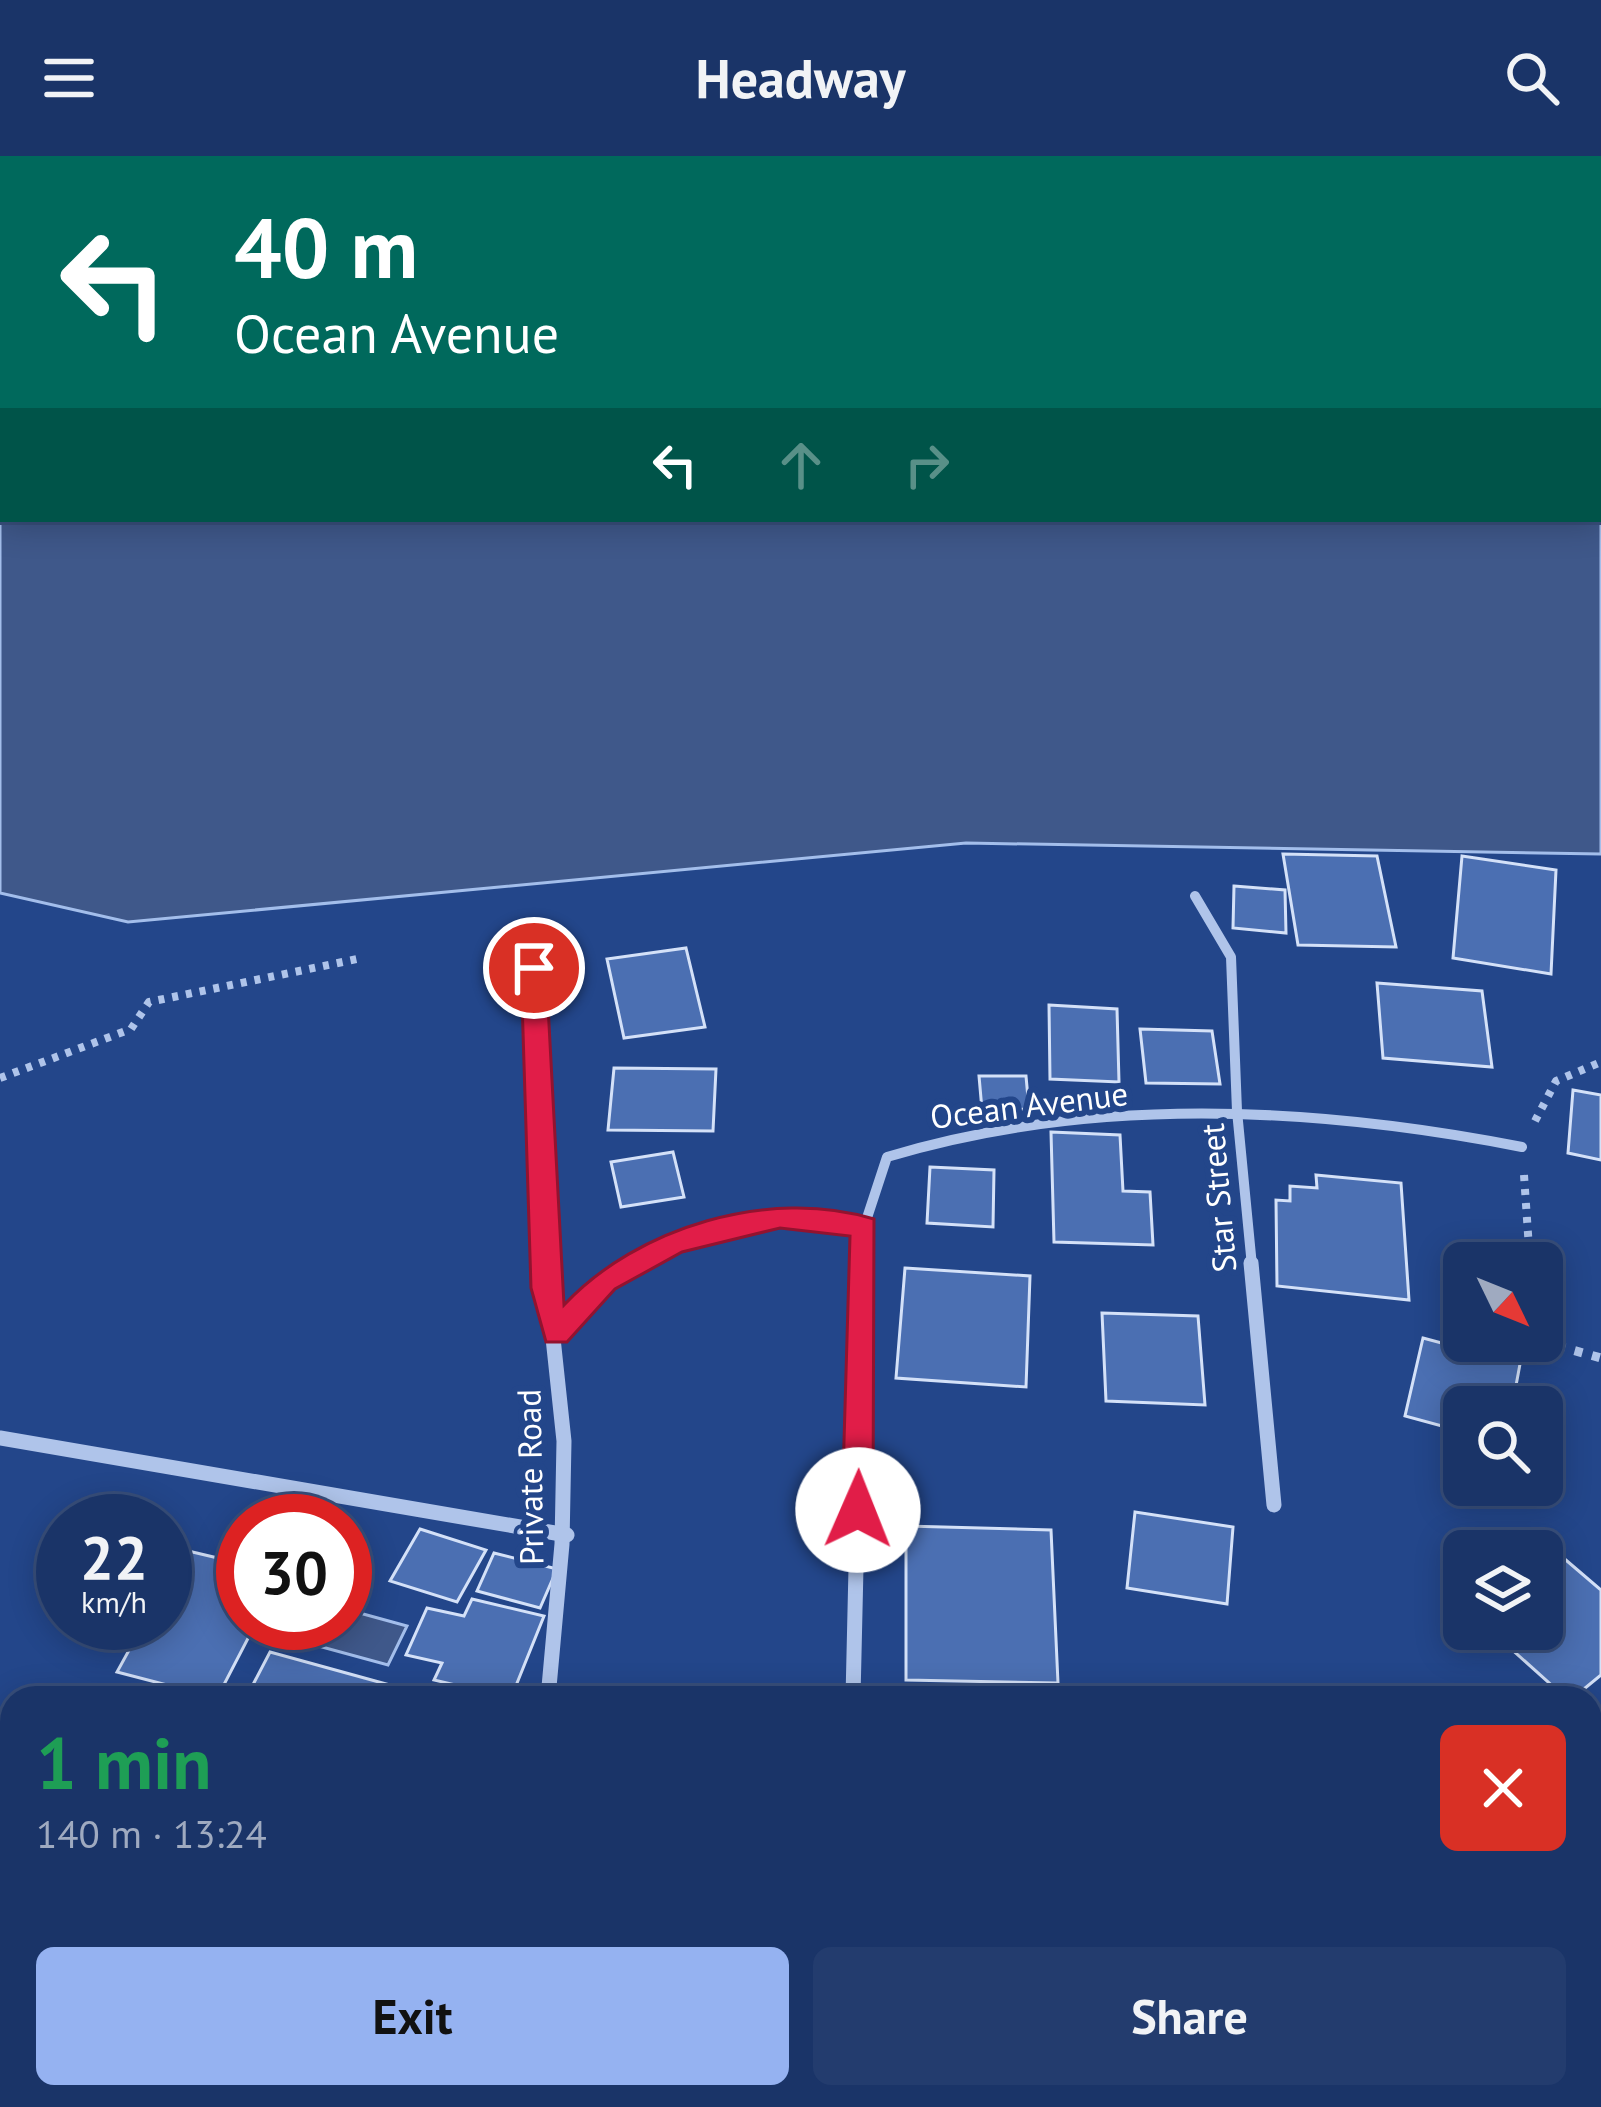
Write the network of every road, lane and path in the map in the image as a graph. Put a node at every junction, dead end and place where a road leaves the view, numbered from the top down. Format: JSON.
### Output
{"nodes":[{"id":1,"x":1195,"y":896,"type":"dead end"},
{"id":2,"x":362,"y":958,"type":"dead end"},
{"id":3,"x":534,"y":968,"type":"dead end"},
{"id":4,"x":1601,"y":1062,"type":"edge"},
{"id":5,"x":0,"y":1078,"type":"edge"},
{"id":6,"x":1237,"y":1111,"type":"junction"},
{"id":7,"x":1522,"y":1147,"type":"junction"},
{"id":8,"x":864,"y":1227,"type":"junction"},
{"id":9,"x":1529,"y":1242,"type":"edge"},
{"id":10,"x":556,"y":1334,"type":"junction"},
{"id":11,"x":1563,"y":1347,"type":"edge"},
{"id":12,"x":1601,"y":1358,"type":"edge"},
{"id":13,"x":0,"y":1438,"type":"edge"},
{"id":14,"x":1274,"y":1504,"type":"dead end"},
{"id":15,"x":567,"y":1535,"type":"junction"},
{"id":16,"x":549,"y":1686,"type":"edge"},
{"id":17,"x":853,"y":1686,"type":"edge"}],
"edges":[{"from":1,"to":6,"type":"street","name":"Star Street"},
{"from":2,"to":5,"type":"path"},
{"from":3,"to":10,"type":"street","name":"Private Road"},
{"from":4,"to":7,"type":"path"},
{"from":6,"to":7,"type":"street","name":"Ocean Avenue"},
{"from":6,"to":8,"type":"street","name":"Ocean Avenue"},
{"from":6,"to":14,"type":"street","name":"Star Street"},
{"from":7,"to":9,"type":"path"},
{"from":8,"to":10,"type":"street"},
{"from":8,"to":17,"type":"street"},
{"from":10,"to":15,"type":"street","name":"Private Road"},
{"from":11,"to":12,"type":"path"},
{"from":13,"to":15,"type":"street"},
{"from":15,"to":16,"type":"street","name":"Private Road"}]}
